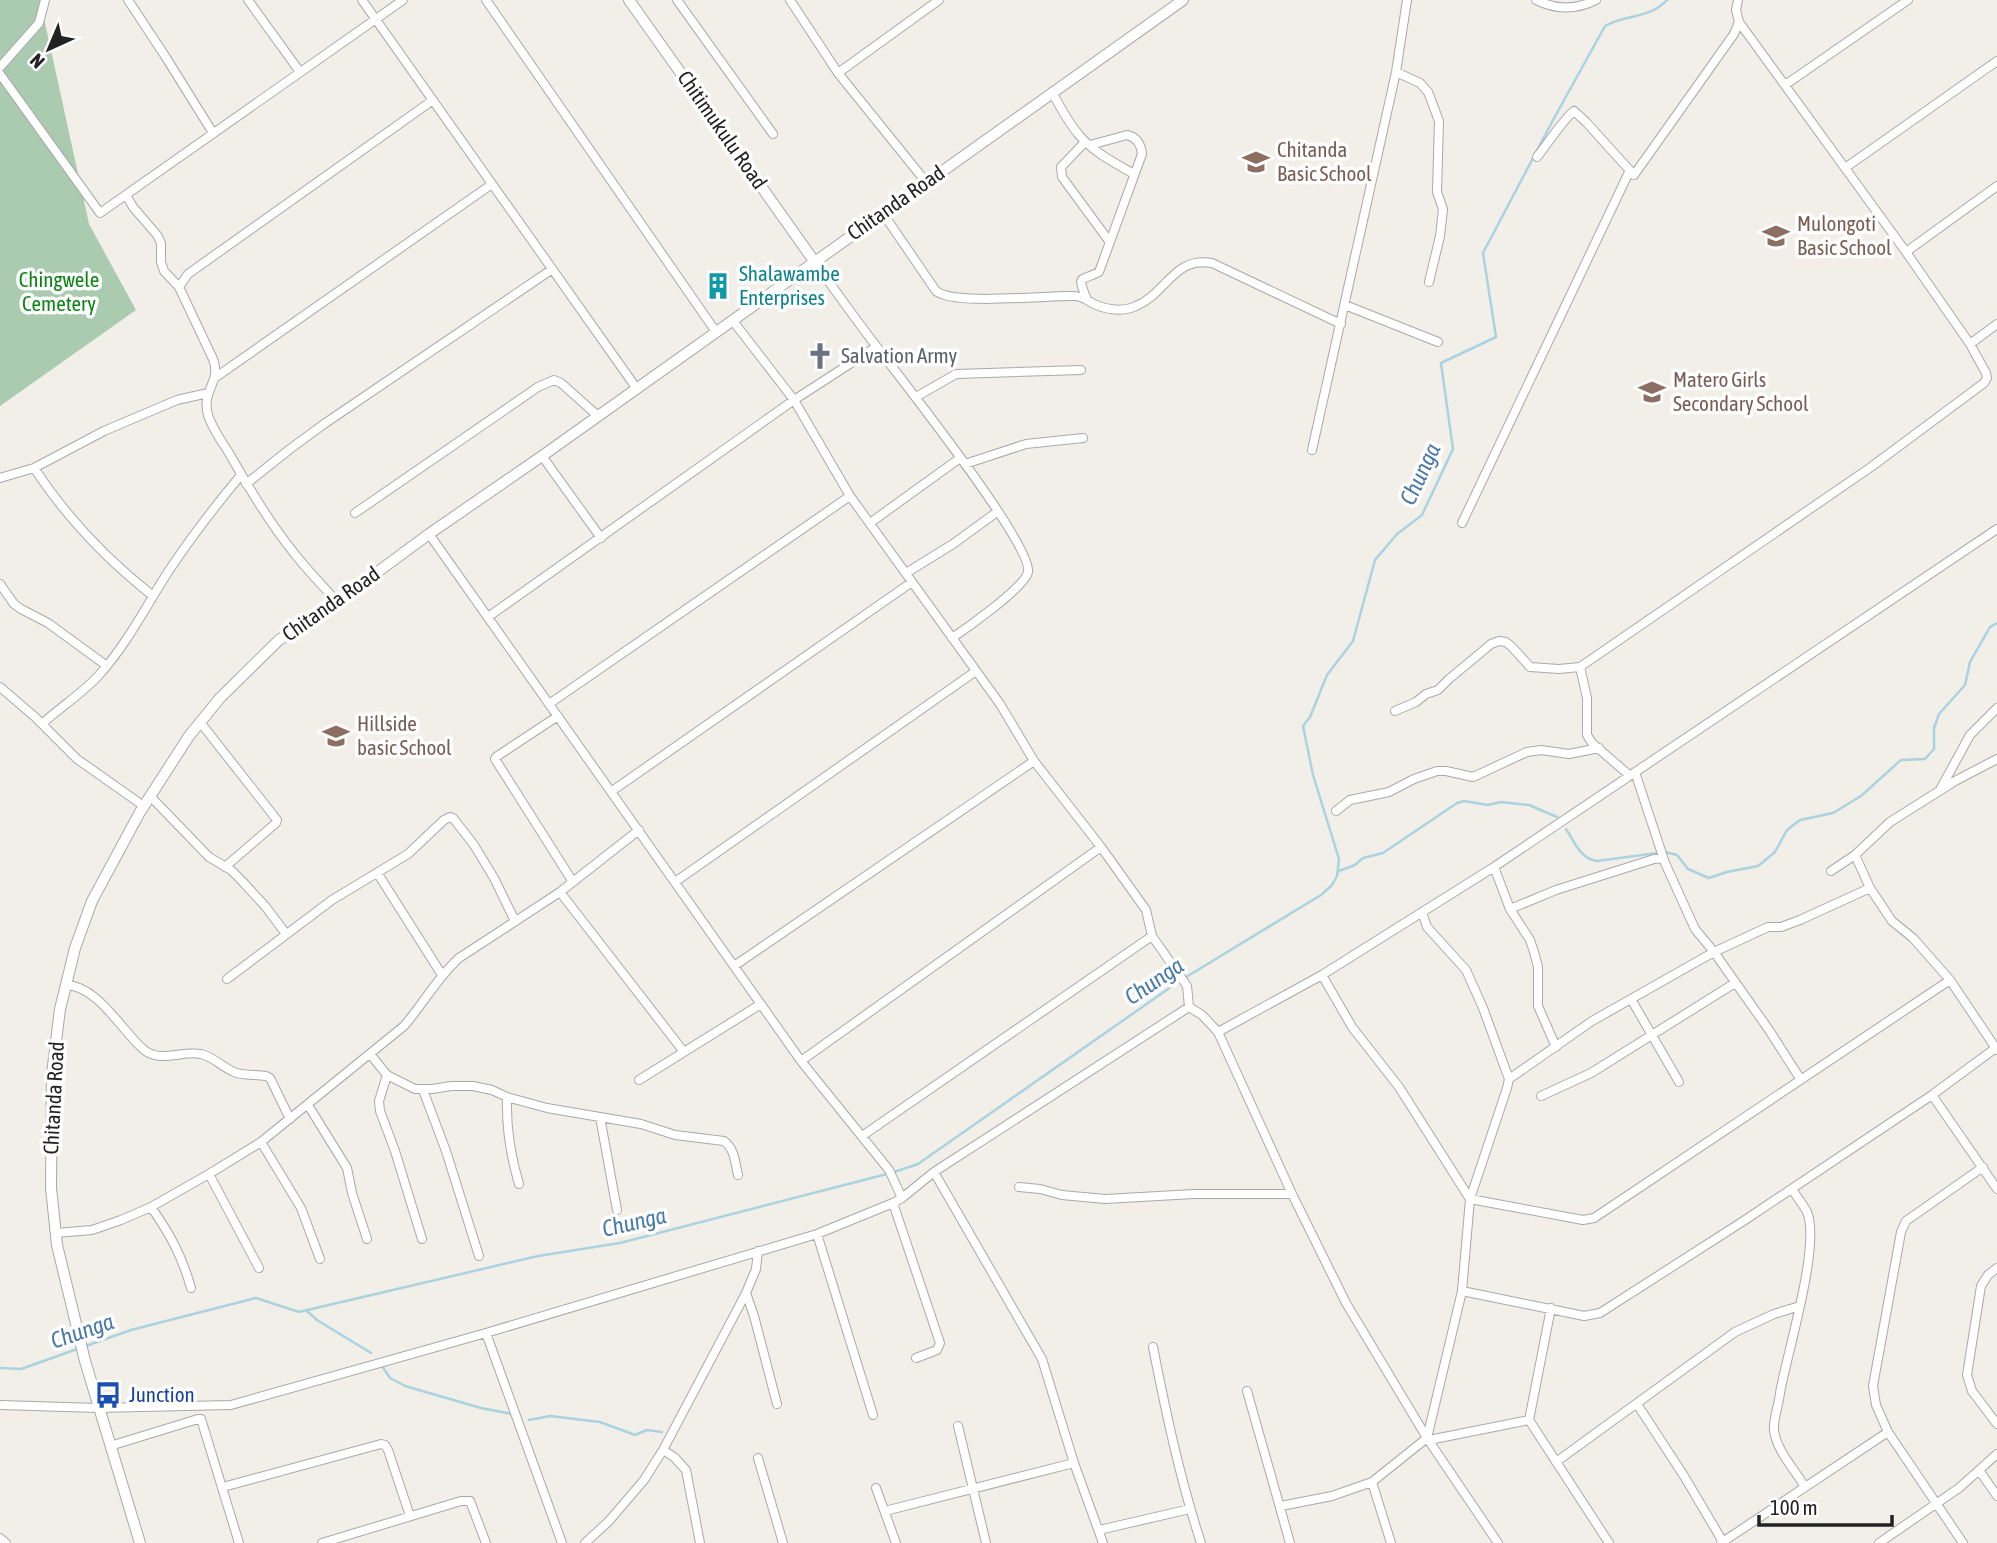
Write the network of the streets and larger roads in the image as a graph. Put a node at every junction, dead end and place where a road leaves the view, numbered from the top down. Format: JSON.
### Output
{"nodes":[{"id":1,"x":46,"y":0,"type":"edge"},
{"id":2,"x":128,"y":0,"type":"edge"},
{"id":3,"x":248,"y":0,"type":"edge"},
{"id":4,"x":362,"y":0,"type":"edge"},
{"id":5,"x":402,"y":0,"type":"edge"},
{"id":6,"x":486,"y":0,"type":"edge"},
{"id":7,"x":629,"y":0,"type":"edge"},
{"id":8,"x":677,"y":0,"type":"edge"},
{"id":9,"x":790,"y":0,"type":"edge"},
{"id":10,"x":939,"y":0,"type":"edge"},
{"id":11,"x":1183,"y":0,"type":"edge"},
{"id":12,"x":1407,"y":0,"type":"edge"},
{"id":13,"x":1536,"y":0,"type":"edge"},
{"id":14,"x":1596,"y":0,"type":"edge"},
{"id":15,"x":1738,"y":0,"type":"edge"},
{"id":16,"x":1908,"y":0,"type":"edge"},
{"id":17,"x":375,"y":19,"type":"junction"},
{"id":18,"x":1740,"y":22,"type":"junction"},
{"id":19,"x":1997,"y":61,"type":"edge"},
{"id":20,"x":0,"y":67,"type":"edge"},
{"id":21,"x":300,"y":72,"type":"junction"},
{"id":22,"x":1396,"y":72,"type":"junction"},
{"id":23,"x":838,"y":73,"type":"junction"},
{"id":24,"x":0,"y":75,"type":"edge"},
{"id":25,"x":1786,"y":85,"type":"junction"},
{"id":26,"x":1052,"y":92,"type":"junction"},
{"id":27,"x":433,"y":100,"type":"junction"},
{"id":28,"x":213,"y":133,"type":"junction"},
{"id":29,"x":773,"y":134,"type":"dead end"},
{"id":30,"x":1087,"y":143,"type":"junction"},
{"id":31,"x":1537,"y":158,"type":"dead end"},
{"id":32,"x":1845,"y":168,"type":"junction"},
{"id":33,"x":1630,"y":170,"type":"junction"},
{"id":34,"x":1134,"y":174,"type":"junction"},
{"id":35,"x":926,"y":182,"type":"junction"},
{"id":36,"x":492,"y":184,"type":"junction"},
{"id":37,"x":1997,"y":186,"type":"edge"},
{"id":38,"x":126,"y":195,"type":"junction"},
{"id":39,"x":882,"y":212,"type":"junction"},
{"id":40,"x":1109,"y":241,"type":"junction"},
{"id":41,"x":1906,"y":252,"type":"junction"},
{"id":42,"x":814,"y":261,"type":"junction"},
{"id":43,"x":551,"y":270,"type":"junction"},
{"id":44,"x":1429,"y":282,"type":"dead end"},
{"id":45,"x":180,"y":287,"type":"junction"},
{"id":46,"x":1087,"y":300,"type":"junction"},
{"id":47,"x":1345,"y":305,"type":"junction"},
{"id":48,"x":733,"y":321,"type":"junction"},
{"id":49,"x":1341,"y":324,"type":"junction"},
{"id":50,"x":1997,"y":324,"type":"edge"},
{"id":51,"x":716,"y":331,"type":"junction"},
{"id":52,"x":1438,"y":342,"type":"dead end"},
{"id":53,"x":1970,"y":344,"type":"junction"},
{"id":54,"x":876,"y":347,"type":"junction"},
{"id":55,"x":1081,"y":370,"type":"dead end"},
{"id":56,"x":216,"y":377,"type":"junction"},
{"id":57,"x":637,"y":389,"type":"junction"},
{"id":58,"x":208,"y":393,"type":"junction"},
{"id":59,"x":916,"y":397,"type":"junction"},
{"id":60,"x":794,"y":400,"type":"junction"},
{"id":61,"x":598,"y":416,"type":"junction"},
{"id":62,"x":1083,"y":438,"type":"dead end"},
{"id":63,"x":1312,"y":450,"type":"dead end"},
{"id":64,"x":542,"y":456,"type":"junction"},
{"id":65,"x":963,"y":461,"type":"junction"},
{"id":66,"x":34,"y":468,"type":"junction"},
{"id":67,"x":0,"y":478,"type":"edge"},
{"id":68,"x":244,"y":479,"type":"junction"},
{"id":69,"x":850,"y":496,"type":"junction"},
{"id":70,"x":997,"y":512,"type":"junction"},
{"id":71,"x":355,"y":513,"type":"dead end"},
{"id":72,"x":870,"y":523,"type":"junction"},
{"id":73,"x":1462,"y":523,"type":"dead end"},
{"id":74,"x":1997,"y":529,"type":"edge"},
{"id":75,"x":429,"y":534,"type":"junction"},
{"id":76,"x":601,"y":538,"type":"junction"},
{"id":77,"x":906,"y":573,"type":"junction"},
{"id":78,"x":912,"y":582,"type":"junction"},
{"id":79,"x":0,"y":584,"type":"edge"},
{"id":80,"x":153,"y":596,"type":"junction"},
{"id":81,"x":337,"y":601,"type":"junction"},
{"id":82,"x":488,"y":617,"type":"junction"},
{"id":83,"x":952,"y":638,"type":"junction"},
{"id":84,"x":107,"y":666,"type":"junction"},
{"id":85,"x":1580,"y":667,"type":"junction"},
{"id":86,"x":976,"y":671,"type":"junction"},
{"id":87,"x":0,"y":687,"type":"edge"},
{"id":88,"x":549,"y":704,"type":"junction"},
{"id":89,"x":1997,"y":708,"type":"edge"},
{"id":90,"x":1395,"y":710,"type":"dead end"},
{"id":91,"x":558,"y":716,"type":"junction"},
{"id":92,"x":200,"y":722,"type":"junction"},
{"id":93,"x":43,"y":724,"type":"junction"},
{"id":94,"x":1599,"y":748,"type":"junction"},
{"id":95,"x":1997,"y":759,"type":"edge"},
{"id":96,"x":1034,"y":761,"type":"junction"},
{"id":97,"x":1632,"y":774,"type":"junction"},
{"id":98,"x":1940,"y":790,"type":"junction"},
{"id":99,"x":612,"y":791,"type":"junction"},
{"id":100,"x":150,"y":796,"type":"junction"},
{"id":101,"x":138,"y":802,"type":"dead end"},
{"id":102,"x":1336,"y":811,"type":"dead end"},
{"id":103,"x":639,"y":831,"type":"junction"},
{"id":104,"x":1101,"y":847,"type":"junction"},
{"id":105,"x":1856,"y":855,"type":"junction"},
{"id":106,"x":1663,"y":858,"type":"junction"},
{"id":107,"x":225,"y":867,"type":"junction"},
{"id":108,"x":1494,"y":867,"type":"junction"},
{"id":109,"x":1831,"y":871,"type":"dead end"},
{"id":110,"x":378,"y":874,"type":"junction"},
{"id":111,"x":573,"y":882,"type":"junction"},
{"id":112,"x":675,"y":883,"type":"junction"},
{"id":113,"x":1870,"y":888,"type":"junction"},
{"id":114,"x":560,"y":892,"type":"junction"},
{"id":115,"x":1510,"y":909,"type":"junction"},
{"id":116,"x":1422,"y":912,"type":"junction"},
{"id":117,"x":515,"y":921,"type":"junction"},
{"id":118,"x":286,"y":934,"type":"junction"},
{"id":119,"x":1152,"y":936,"type":"junction"},
{"id":120,"x":1714,"y":952,"type":"junction"},
{"id":121,"x":734,"y":966,"type":"junction"},
{"id":122,"x":442,"y":975,"type":"junction"},
{"id":123,"x":1322,"y":975,"type":"junction"},
{"id":124,"x":227,"y":979,"type":"dead end"},
{"id":125,"x":1950,"y":980,"type":"junction"},
{"id":126,"x":1735,"y":983,"type":"junction"},
{"id":127,"x":65,"y":985,"type":"junction"},
{"id":128,"x":1631,"y":999,"type":"junction"},
{"id":129,"x":761,"y":1004,"type":"junction"},
{"id":130,"x":1189,"y":1007,"type":"junction"},
{"id":131,"x":1218,"y":1032,"type":"junction"},
{"id":132,"x":1652,"y":1037,"type":"junction"},
{"id":133,"x":1556,"y":1047,"type":"junction"},
{"id":134,"x":1996,"y":1049,"type":"edge"},
{"id":135,"x":684,"y":1052,"type":"junction"},
{"id":136,"x":370,"y":1054,"type":"junction"},
{"id":137,"x":801,"y":1061,"type":"junction"},
{"id":138,"x":387,"y":1075,"type":"junction"},
{"id":139,"x":1509,"y":1079,"type":"junction"},
{"id":140,"x":639,"y":1080,"type":"dead end"},
{"id":141,"x":1801,"y":1080,"type":"junction"},
{"id":142,"x":1679,"y":1082,"type":"dead end"},
{"id":143,"x":423,"y":1090,"type":"junction"},
{"id":144,"x":1932,"y":1095,"type":"junction"},
{"id":145,"x":1541,"y":1096,"type":"dead end"},
{"id":146,"x":508,"y":1097,"type":"junction"},
{"id":147,"x":307,"y":1105,"type":"junction"},
{"id":148,"x":600,"y":1117,"type":"junction"},
{"id":149,"x":290,"y":1119,"type":"junction"},
{"id":150,"x":862,"y":1136,"type":"junction"},
{"id":151,"x":261,"y":1142,"type":"junction"},
{"id":152,"x":1983,"y":1167,"type":"junction"},
{"id":153,"x":934,"y":1172,"type":"junction"},
{"id":154,"x":209,"y":1174,"type":"junction"},
{"id":155,"x":738,"y":1175,"type":"dead end"},
{"id":156,"x":519,"y":1184,"type":"dead end"},
{"id":157,"x":1019,"y":1187,"type":"dead end"},
{"id":158,"x":1792,"y":1189,"type":"junction"},
{"id":159,"x":1997,"y":1189,"type":"edge"},
{"id":160,"x":1292,"y":1194,"type":"junction"},
{"id":161,"x":902,"y":1198,"type":"junction"},
{"id":162,"x":1470,"y":1199,"type":"junction"},
{"id":163,"x":893,"y":1203,"type":"junction"},
{"id":164,"x":151,"y":1207,"type":"junction"},
{"id":165,"x":617,"y":1210,"type":"dead end"},
{"id":166,"x":56,"y":1233,"type":"junction"},
{"id":167,"x":817,"y":1234,"type":"junction"},
{"id":168,"x":367,"y":1239,"type":"dead end"},
{"id":169,"x":422,"y":1239,"type":"dead end"},
{"id":170,"x":758,"y":1251,"type":"junction"},
{"id":171,"x":479,"y":1256,"type":"dead end"},
{"id":172,"x":320,"y":1259,"type":"dead end"},
{"id":173,"x":259,"y":1268,"type":"dead end"},
{"id":174,"x":1997,"y":1268,"type":"edge"},
{"id":175,"x":191,"y":1288,"type":"dead end"},
{"id":176,"x":1462,"y":1291,"type":"junction"},
{"id":177,"x":746,"y":1293,"type":"junction"},
{"id":178,"x":1801,"y":1306,"type":"junction"},
{"id":179,"x":1551,"y":1308,"type":"junction"},
{"id":180,"x":486,"y":1333,"type":"junction"},
{"id":181,"x":1153,"y":1347,"type":"dead end"},
{"id":182,"x":916,"y":1358,"type":"dead end"},
{"id":183,"x":1247,"y":1391,"type":"dead end"},
{"id":184,"x":777,"y":1404,"type":"dead end"},
{"id":185,"x":1637,"y":1404,"type":"junction"},
{"id":186,"x":0,"y":1405,"type":"edge"},
{"id":187,"x":98,"y":1408,"type":"junction"},
{"id":188,"x":873,"y":1415,"type":"dead end"},
{"id":189,"x":1529,"y":1420,"type":"junction"},
{"id":190,"x":1997,"y":1424,"type":"edge"},
{"id":191,"x":958,"y":1426,"type":"dead end"},
{"id":192,"x":1888,"y":1432,"type":"junction"},
{"id":193,"x":1428,"y":1439,"type":"junction"},
{"id":194,"x":110,"y":1446,"type":"junction"},
{"id":195,"x":663,"y":1450,"type":"junction"},
{"id":196,"x":1997,"y":1454,"type":"edge"},
{"id":197,"x":758,"y":1458,"type":"dead end"},
{"id":198,"x":1556,"y":1462,"type":"junction"},
{"id":199,"x":1074,"y":1463,"type":"junction"},
{"id":200,"x":1979,"y":1470,"type":"junction"},
{"id":201,"x":1372,"y":1482,"type":"junction"},
{"id":202,"x":223,"y":1487,"type":"junction"},
{"id":203,"x":1805,"y":1487,"type":"junction"},
{"id":204,"x":876,"y":1488,"type":"dead end"},
{"id":205,"x":973,"y":1488,"type":"junction"},
{"id":206,"x":1997,"y":1496,"type":"edge"},
{"id":207,"x":1938,"y":1504,"type":"junction"},
{"id":208,"x":1281,"y":1506,"type":"junction"},
{"id":209,"x":1190,"y":1509,"type":"junction"},
{"id":210,"x":885,"y":1511,"type":"junction"},
{"id":211,"x":410,"y":1516,"type":"junction"},
{"id":212,"x":1099,"y":1530,"type":"junction"},
{"id":213,"x":0,"y":1538,"type":"edge"},
{"id":214,"x":1722,"y":1542,"type":"edge"},
{"id":215,"x":6,"y":1543,"type":"edge"},
{"id":216,"x":140,"y":1543,"type":"edge"},
{"id":217,"x":239,"y":1543,"type":"edge"},
{"id":218,"x":322,"y":1543,"type":"edge"},
{"id":219,"x":486,"y":1543,"type":"edge"},
{"id":220,"x":562,"y":1543,"type":"edge"},
{"id":221,"x":585,"y":1543,"type":"edge"},
{"id":222,"x":700,"y":1543,"type":"edge"},
{"id":223,"x":783,"y":1543,"type":"edge"},
{"id":224,"x":896,"y":1543,"type":"edge"},
{"id":225,"x":986,"y":1543,"type":"edge"},
{"id":226,"x":1103,"y":1543,"type":"edge"},
{"id":227,"x":1201,"y":1543,"type":"edge"},
{"id":228,"x":1290,"y":1543,"type":"edge"},
{"id":229,"x":1391,"y":1543,"type":"edge"},
{"id":230,"x":1498,"y":1543,"type":"edge"},
{"id":231,"x":1609,"y":1543,"type":"edge"},
{"id":232,"x":1879,"y":1543,"type":"edge"},
{"id":233,"x":1963,"y":1543,"type":"edge"}],
"edges":[{"from":1,"to":20,"type":"street"},
{"from":2,"to":28,"type":"street"},
{"from":3,"to":21,"type":"street"},
{"from":4,"to":17,"type":"street"},
{"from":5,"to":17,"type":"street"},
{"from":6,"to":51,"type":"street"},
{"from":7,"to":42,"type":"street","name":"Chitimukulu Road"},
{"from":8,"to":29,"type":"street"},
{"from":9,"to":23,"type":"street"},
{"from":10,"to":23,"type":"street"},
{"from":11,"to":26,"type":"street","name":"Chitanda Road"},
{"from":12,"to":22,"type":"street"},
{"from":13,"to":14,"type":"street"},
{"from":15,"to":18,"type":"street"},
{"from":16,"to":25,"type":"street"},
{"from":17,"to":21,"type":"street"},
{"from":17,"to":27,"type":"street"},
{"from":18,"to":25,"type":"street"},
{"from":18,"to":33,"type":"street"},
{"from":19,"to":32,"type":"street"},
{"from":21,"to":28,"type":"street"},
{"from":22,"to":44,"type":"street"},
{"from":22,"to":47,"type":"street"},
{"from":23,"to":35,"type":"street"},
{"from":24,"to":38,"type":"street"},
{"from":25,"to":32,"type":"street"},
{"from":26,"to":30,"type":"street"},
{"from":26,"to":35,"type":"street","name":"Chitanda Road"},
{"from":27,"to":36,"type":"street"},
{"from":27,"to":45,"type":"street"},
{"from":28,"to":38,"type":"street"},
{"from":30,"to":34,"type":"street"},
{"from":30,"to":34,"type":"street"},
{"from":30,"to":40,"type":"street"},
{"from":31,"to":33,"type":"street"},
{"from":32,"to":41,"type":"street"},
{"from":33,"to":73,"type":"street"},
{"from":34,"to":40,"type":"street"},
{"from":35,"to":39,"type":"street","name":"Chitanda Road"},
{"from":36,"to":43,"type":"street"},
{"from":36,"to":56,"type":"street"},
{"from":37,"to":41,"type":"street"},
{"from":38,"to":45,"type":"street"},
{"from":39,"to":42,"type":"street","name":"Chitanda Road"},
{"from":39,"to":46,"type":"street"},
{"from":40,"to":46,"type":"street"},
{"from":41,"to":53,"type":"street"},
{"from":42,"to":48,"type":"street","name":"Chitanda Road"},
{"from":42,"to":54,"type":"street"},
{"from":43,"to":57,"type":"street"},
{"from":43,"to":68,"type":"street"},
{"from":45,"to":56,"type":"street"},
{"from":46,"to":49,"type":"street"},
{"from":47,"to":49,"type":"street"},
{"from":47,"to":52,"type":"street"},
{"from":48,"to":51,"type":"street","name":"Chitanda Road"},
{"from":48,"to":60,"type":"street"},
{"from":49,"to":63,"type":"street"},
{"from":50,"to":53,"type":"street"},
{"from":51,"to":57,"type":"street","name":"Chitanda Road"},
{"from":53,"to":85,"type":"street"},
{"from":54,"to":59,"type":"street"},
{"from":54,"to":60,"type":"street"},
{"from":55,"to":59,"type":"street"},
{"from":56,"to":58,"type":"street"},
{"from":57,"to":61,"type":"street","name":"Chitanda Road"},
{"from":58,"to":66,"type":"street"},
{"from":58,"to":68,"type":"street"},
{"from":59,"to":65,"type":"street"},
{"from":60,"to":69,"type":"street"},
{"from":60,"to":76,"type":"street"},
{"from":61,"to":64,"type":"street","name":"Chitanda Road"},
{"from":61,"to":71,"type":"street"},
{"from":62,"to":65,"type":"street"},
{"from":64,"to":75,"type":"street","name":"Chitanda Road"},
{"from":64,"to":76,"type":"street"},
{"from":65,"to":70,"type":"street"},
{"from":65,"to":72,"type":"street"},
{"from":66,"to":67,"type":"street"},
{"from":66,"to":80,"type":"street"},
{"from":68,"to":80,"type":"street"},
{"from":68,"to":81,"type":"street"},
{"from":69,"to":72,"type":"street"},
{"from":69,"to":88,"type":"street"},
{"from":70,"to":77,"type":"street"},
{"from":70,"to":83,"type":"street"},
{"from":72,"to":77,"type":"street"},
{"from":74,"to":97,"type":"street"},
{"from":75,"to":81,"type":"street","name":"Chitanda Road"},
{"from":75,"to":82,"type":"street"},
{"from":76,"to":82,"type":"street"},
{"from":77,"to":78,"type":"street"},
{"from":78,"to":83,"type":"street"},
{"from":78,"to":99,"type":"street"},
{"from":79,"to":84,"type":"street"},
{"from":80,"to":84,"type":"street"},
{"from":81,"to":92,"type":"street","name":"Chitanda Road"},
{"from":82,"to":88,"type":"street"},
{"from":83,"to":86,"type":"street"},
{"from":84,"to":93,"type":"street"},
{"from":85,"to":90,"type":"street"},
{"from":85,"to":94,"type":"street"},
{"from":86,"to":96,"type":"street"},
{"from":86,"to":112,"type":"street"},
{"from":87,"to":93,"type":"street"},
{"from":88,"to":91,"type":"street"},
{"from":89,"to":98,"type":"street"},
{"from":91,"to":99,"type":"street"},
{"from":91,"to":111,"type":"street"},
{"from":92,"to":100,"type":"street","name":"Chitanda Road"},
{"from":92,"to":107,"type":"street"},
{"from":93,"to":101,"type":"street"},
{"from":94,"to":97,"type":"street"},
{"from":94,"to":102,"type":"street"},
{"from":95,"to":98,"type":"street"},
{"from":96,"to":104,"type":"street"},
{"from":96,"to":121,"type":"street"},
{"from":97,"to":106,"type":"street"},
{"from":97,"to":108,"type":"street"},
{"from":98,"to":105,"type":"street"},
{"from":99,"to":103,"type":"street"},
{"from":100,"to":107,"type":"street"},
{"from":100,"to":127,"type":"street","name":"Chitanda Road"},
{"from":103,"to":111,"type":"street"},
{"from":103,"to":112,"type":"street"},
{"from":104,"to":119,"type":"street"},
{"from":104,"to":137,"type":"street"},
{"from":105,"to":109,"type":"street"},
{"from":105,"to":113,"type":"street"},
{"from":106,"to":115,"type":"street"},
{"from":106,"to":120,"type":"street"},
{"from":107,"to":118,"type":"street"},
{"from":108,"to":115,"type":"street"},
{"from":108,"to":116,"type":"street"},
{"from":110,"to":117,"type":"street"},
{"from":110,"to":118,"type":"street"},
{"from":110,"to":122,"type":"street"},
{"from":111,"to":114,"type":"street"},
{"from":112,"to":121,"type":"street"},
{"from":113,"to":120,"type":"street"},
{"from":113,"to":125,"type":"street"},
{"from":114,"to":117,"type":"street"},
{"from":114,"to":135,"type":"street"},
{"from":115,"to":133,"type":"street"},
{"from":116,"to":123,"type":"street"},
{"from":116,"to":139,"type":"street"},
{"from":117,"to":122,"type":"street"},
{"from":118,"to":124,"type":"street"},
{"from":119,"to":130,"type":"street"},
{"from":119,"to":150,"type":"street"},
{"from":120,"to":126,"type":"street"},
{"from":120,"to":128,"type":"street"},
{"from":121,"to":129,"type":"street"},
{"from":122,"to":136,"type":"street"},
{"from":123,"to":131,"type":"street"},
{"from":123,"to":162,"type":"street"},
{"from":125,"to":134,"type":"street"},
{"from":125,"to":141,"type":"street"},
{"from":126,"to":132,"type":"street"},
{"from":126,"to":141,"type":"street"},
{"from":127,"to":149,"type":"street"},
{"from":127,"to":166,"type":"street","name":"Chitanda Road"},
{"from":128,"to":132,"type":"street"},
{"from":128,"to":133,"type":"street"},
{"from":129,"to":135,"type":"street"},
{"from":129,"to":137,"type":"street"},
{"from":130,"to":131,"type":"street"},
{"from":130,"to":153,"type":"street"},
{"from":131,"to":160,"type":"street"},
{"from":132,"to":142,"type":"street"},
{"from":132,"to":145,"type":"street"},
{"from":133,"to":139,"type":"street"},
{"from":134,"to":144,"type":"street"},
{"from":135,"to":140,"type":"street"},
{"from":136,"to":138,"type":"street"},
{"from":136,"to":147,"type":"street"},
{"from":137,"to":150,"type":"street"},
{"from":138,"to":143,"type":"street"},
{"from":138,"to":169,"type":"street"},
{"from":139,"to":162,"type":"street"},
{"from":141,"to":162,"type":"street"},
{"from":143,"to":146,"type":"street"},
{"from":143,"to":171,"type":"street"},
{"from":144,"to":152,"type":"street"},
{"from":144,"to":158,"type":"street"},
{"from":146,"to":148,"type":"street"},
{"from":146,"to":156,"type":"street"},
{"from":147,"to":149,"type":"street"},
{"from":147,"to":168,"type":"street"},
{"from":148,"to":155,"type":"street"},
{"from":148,"to":165,"type":"street"},
{"from":149,"to":151,"type":"street"},
{"from":150,"to":161,"type":"street"},
{"from":151,"to":154,"type":"street"},
{"from":151,"to":172,"type":"street"},
{"from":152,"to":159,"type":"street"},
{"from":152,"to":192,"type":"street"},
{"from":153,"to":161,"type":"street"},
{"from":153,"to":199,"type":"street"},
{"from":154,"to":164,"type":"street"},
{"from":154,"to":173,"type":"street"},
{"from":157,"to":160,"type":"street"},
{"from":158,"to":178,"type":"street"},
{"from":158,"to":179,"type":"street"},
{"from":160,"to":193,"type":"street"},
{"from":161,"to":163,"type":"street"},
{"from":162,"to":176,"type":"street"},
{"from":163,"to":167,"type":"street"},
{"from":163,"to":182,"type":"street"},
{"from":164,"to":166,"type":"street"},
{"from":164,"to":175,"type":"street"},
{"from":166,"to":187,"type":"street","name":"Chitanda Road"},
{"from":167,"to":170,"type":"street"},
{"from":167,"to":188,"type":"street"},
{"from":170,"to":177,"type":"street"},
{"from":170,"to":180,"type":"street"},
{"from":174,"to":190,"type":"street"},
{"from":176,"to":179,"type":"street"},
{"from":176,"to":193,"type":"street"},
{"from":177,"to":184,"type":"street"},
{"from":177,"to":195,"type":"street"},
{"from":178,"to":185,"type":"street"},
{"from":178,"to":203,"type":"street"},
{"from":179,"to":189,"type":"street"},
{"from":180,"to":187,"type":"street"},
{"from":180,"to":220,"type":"street"},
{"from":181,"to":209,"type":"street"},
{"from":183,"to":208,"type":"street"},
{"from":185,"to":198,"type":"street"},
{"from":185,"to":214,"type":"street"},
{"from":186,"to":187,"type":"street"},
{"from":187,"to":194,"type":"street","name":"Chitanda Road"},
{"from":189,"to":193,"type":"street"},
{"from":189,"to":198,"type":"street"},
{"from":191,"to":205,"type":"street"},
{"from":192,"to":203,"type":"street"},
{"from":192,"to":207,"type":"street"},
{"from":193,"to":201,"type":"street"},
{"from":193,"to":230,"type":"street"},
{"from":194,"to":202,"type":"street"},
{"from":194,"to":216,"type":"street","name":"Chitanda Road"},
{"from":195,"to":221,"type":"street"},
{"from":195,"to":222,"type":"street"},
{"from":196,"to":200,"type":"street"},
{"from":197,"to":223,"type":"street"},
{"from":198,"to":231,"type":"street"},
{"from":199,"to":205,"type":"street"},
{"from":199,"to":212,"type":"street"},
{"from":200,"to":206,"type":"street"},
{"from":200,"to":207,"type":"street"},
{"from":201,"to":208,"type":"street"},
{"from":201,"to":229,"type":"street"},
{"from":202,"to":211,"type":"street"},
{"from":202,"to":217,"type":"street"},
{"from":203,"to":214,"type":"street"},
{"from":204,"to":210,"type":"street"},
{"from":205,"to":210,"type":"street"},
{"from":205,"to":225,"type":"street"},
{"from":207,"to":232,"type":"street"},
{"from":207,"to":233,"type":"street"},
{"from":208,"to":228,"type":"street"},
{"from":209,"to":212,"type":"street"},
{"from":209,"to":227,"type":"street"},
{"from":210,"to":224,"type":"street"},
{"from":211,"to":218,"type":"street"},
{"from":211,"to":219,"type":"street"},
{"from":212,"to":226,"type":"street"},
{"from":213,"to":215,"type":"street"}]}
